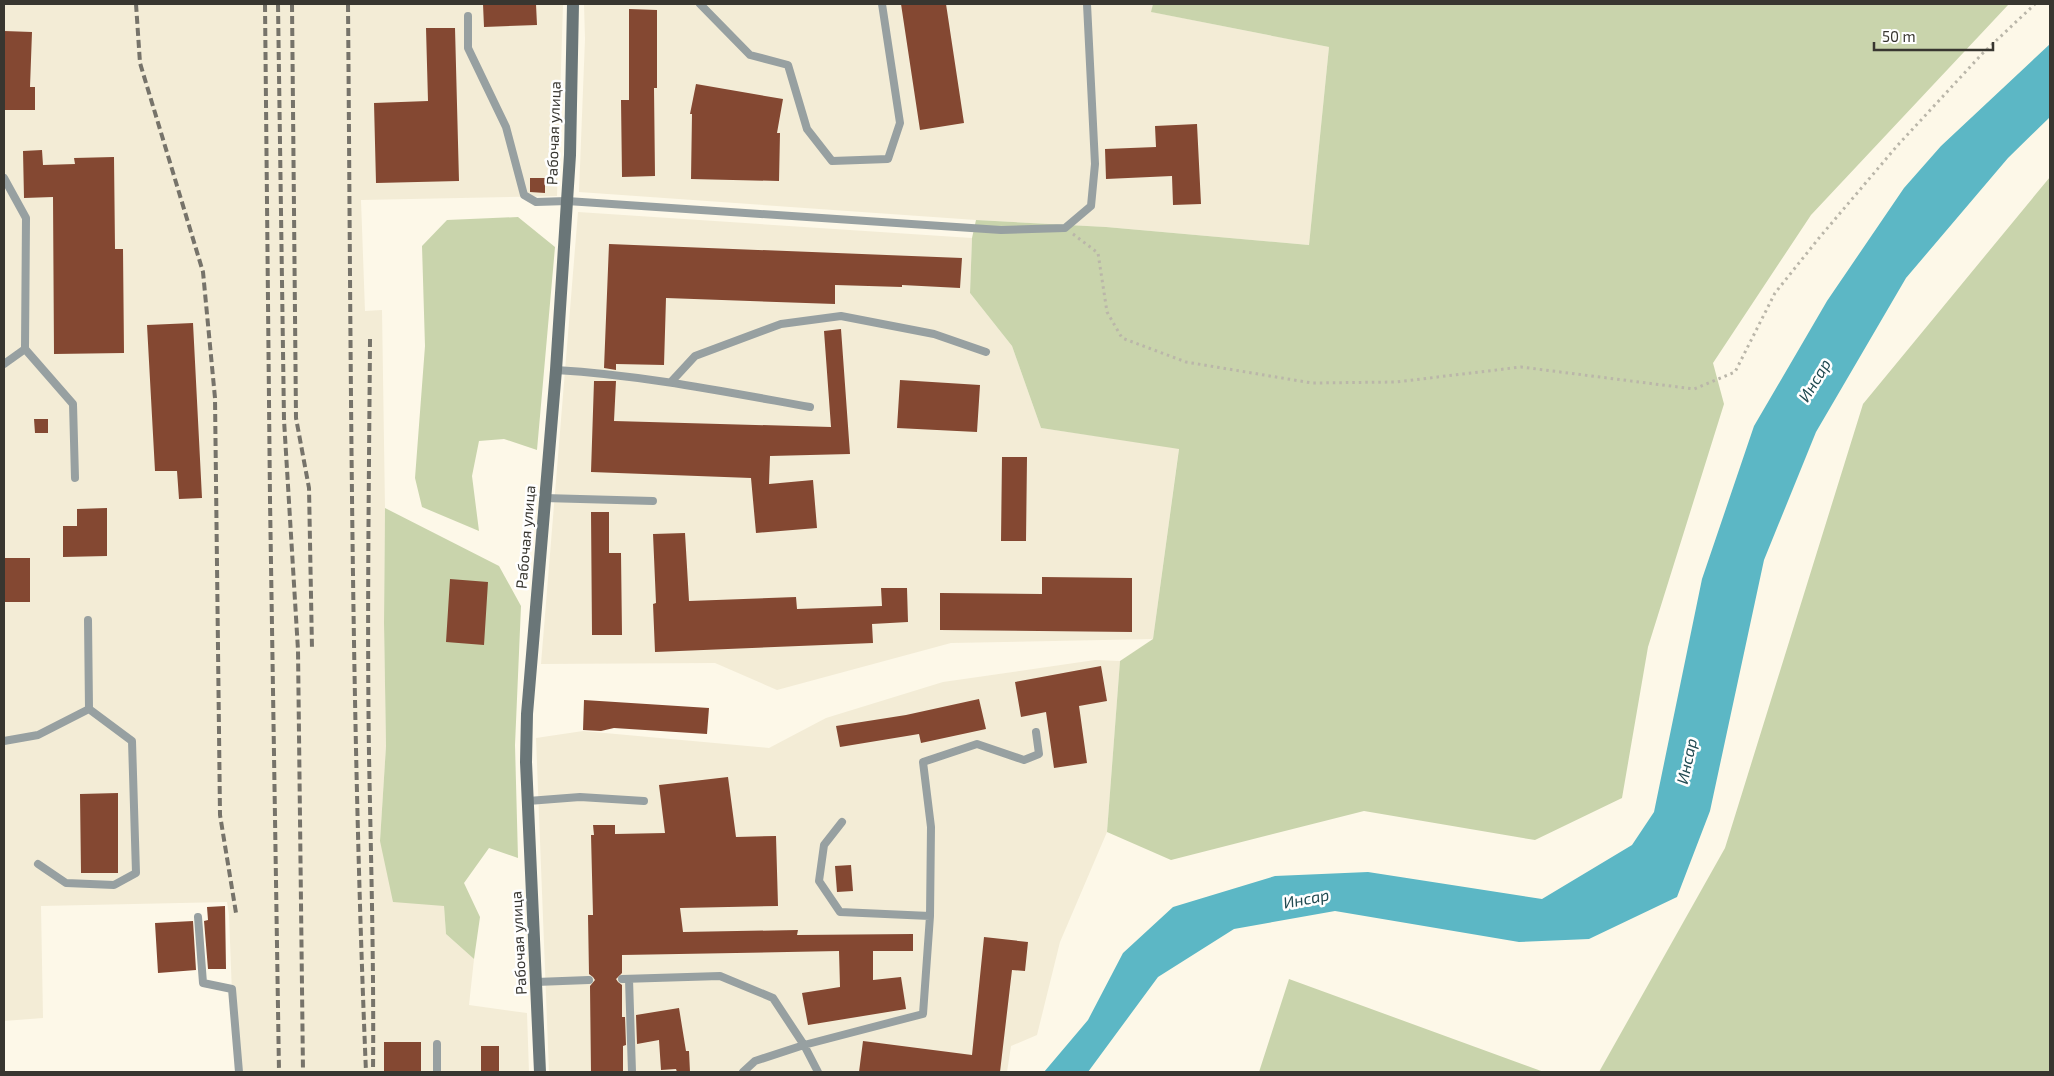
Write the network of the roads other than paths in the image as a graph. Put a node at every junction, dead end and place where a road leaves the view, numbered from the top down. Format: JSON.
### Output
{"nodes":[{"id":1,"x":573,"y":4,"type":"edge"},
{"id":2,"x":700,"y":4,"type":"edge"},
{"id":3,"x":882,"y":4,"type":"edge"},
{"id":4,"x":1087,"y":4,"type":"edge"},
{"id":5,"x":468,"y":16,"type":"dead end"},
{"id":6,"x":4,"y":178,"type":"edge"},
{"id":7,"x":567,"y":201,"type":"junction"},
{"id":8,"x":25,"y":349,"type":"junction"},
{"id":9,"x":986,"y":352,"type":"dead end"},
{"id":10,"x":4,"y":364,"type":"edge"},
{"id":11,"x":556,"y":370,"type":"junction"},
{"id":12,"x":671,"y":382,"type":"junction"},
{"id":13,"x":810,"y":407,"type":"dead end"},
{"id":14,"x":75,"y":478,"type":"dead end"},
{"id":15,"x":544,"y":498,"type":"junction"},
{"id":16,"x":653,"y":501,"type":"dead end"},
{"id":17,"x":88,"y":620,"type":"dead end"},
{"id":18,"x":89,"y":709,"type":"junction"},
{"id":19,"x":1036,"y":732,"type":"dead end"},
{"id":20,"x":4,"y":741,"type":"edge"},
{"id":21,"x":644,"y":801,"type":"dead end"},
{"id":22,"x":528,"y":802,"type":"junction"},
{"id":23,"x":842,"y":822,"type":"dead end"},
{"id":24,"x":38,"y":864,"type":"dead end"},
{"id":25,"x":930,"y":916,"type":"junction"},
{"id":26,"x":198,"y":917,"type":"dead end"},
{"id":27,"x":590,"y":980,"type":"dead end"},
{"id":28,"x":536,"y":982,"type":"junction"},
{"id":29,"x":437,"y":1044,"type":"dead end"},
{"id":30,"x":804,"y":1045,"type":"junction"},
{"id":31,"x":239,"y":1072,"type":"edge"},
{"id":32,"x":438,"y":1072,"type":"edge"},
{"id":33,"x":540,"y":1072,"type":"edge"},
{"id":34,"x":632,"y":1072,"type":"edge"},
{"id":35,"x":743,"y":1072,"type":"edge"},
{"id":36,"x":818,"y":1072,"type":"edge"}],
"edges":[{"from":1,"to":7,"type":"street","name":"Рабочая улица"},
{"from":2,"to":3,"type":"lane"},
{"from":4,"to":7,"type":"lane"},
{"from":5,"to":7,"type":"lane"},
{"from":6,"to":8,"type":"lane"},
{"from":7,"to":11,"type":"street","name":"Рабочая улица"},
{"from":8,"to":10,"type":"lane"},
{"from":8,"to":14,"type":"lane"},
{"from":9,"to":12,"type":"lane"},
{"from":11,"to":12,"type":"lane"},
{"from":11,"to":15,"type":"street","name":"Рабочая улица"},
{"from":12,"to":13,"type":"lane"},
{"from":15,"to":16,"type":"lane"},
{"from":15,"to":22,"type":"street","name":"Рабочая улица"},
{"from":17,"to":18,"type":"lane"},
{"from":18,"to":20,"type":"lane"},
{"from":18,"to":24,"type":"lane"},
{"from":19,"to":25,"type":"lane"},
{"from":21,"to":22,"type":"lane"},
{"from":22,"to":28,"type":"street","name":"Рабочая улица"},
{"from":23,"to":25,"type":"lane"},
{"from":25,"to":30,"type":"lane"},
{"from":26,"to":31,"type":"lane"},
{"from":27,"to":28,"type":"lane"},
{"from":28,"to":33,"type":"street","name":"Рабочая улица"},
{"from":29,"to":32,"type":"lane"},
{"from":30,"to":34,"type":"lane"},
{"from":30,"to":35,"type":"lane"},
{"from":30,"to":36,"type":"lane"}]}
